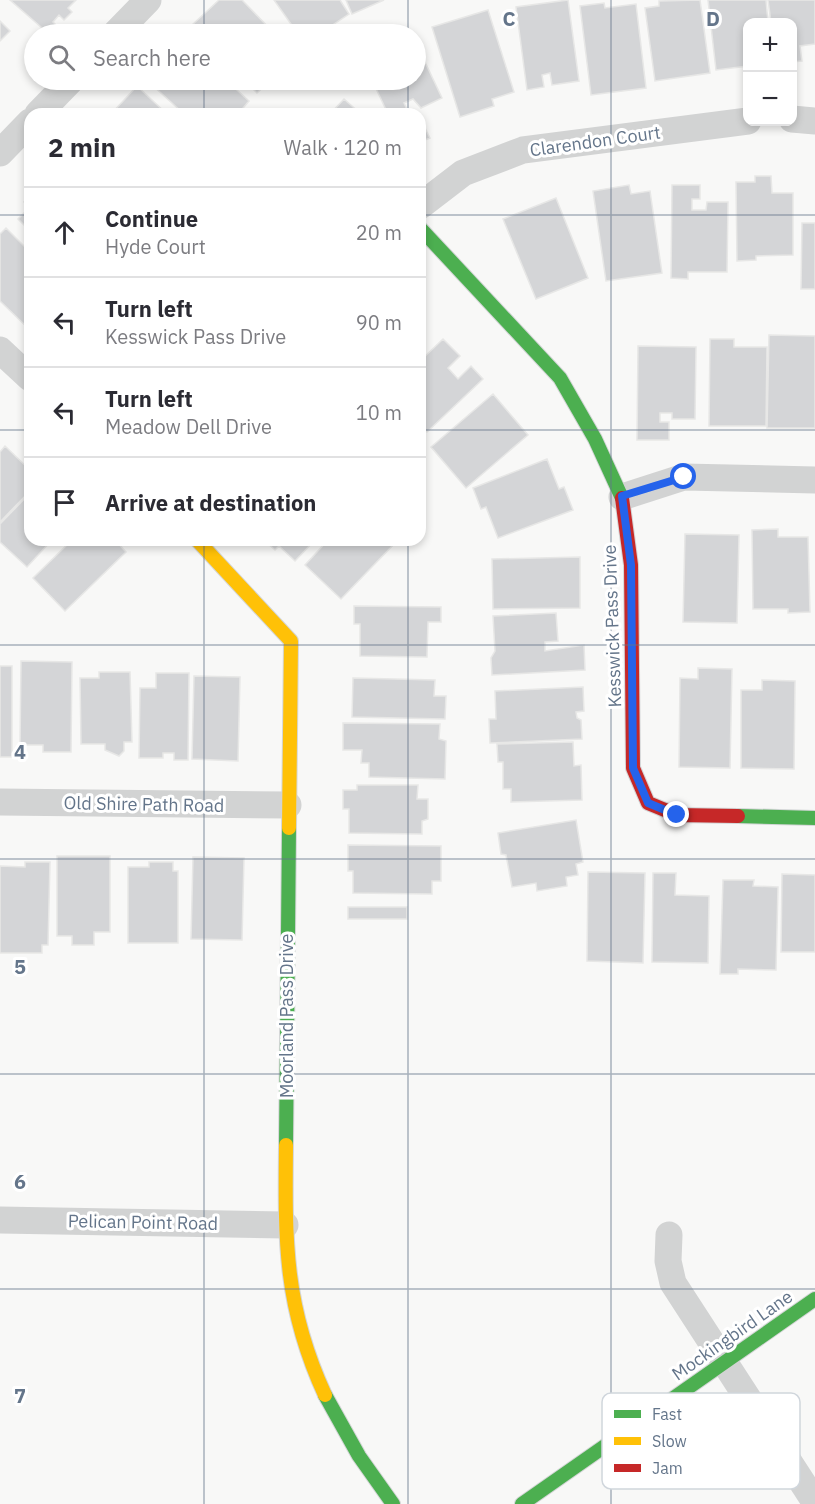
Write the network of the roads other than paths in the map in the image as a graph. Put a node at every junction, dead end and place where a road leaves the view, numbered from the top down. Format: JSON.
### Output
{"nodes":[{"id":1,"x":148,"y":0,"type":"edge"},
{"id":2,"x":125,"y":24,"type":"edge"},
{"id":3,"x":61,"y":90,"type":"edge"},
{"id":4,"x":44,"y":108,"type":"edge"},
{"id":5,"x":797,"y":119,"type":"edge"},
{"id":6,"x":815,"y":121,"type":"edge"},
{"id":7,"x":743,"y":122,"type":"edge"},
{"id":8,"x":24,"y":128,"type":"edge"},
{"id":9,"x":0,"y":153,"type":"edge"},
{"id":10,"x":426,"y":201,"type":"edge"},
{"id":11,"x":426,"y":234,"type":"edge"},
{"id":12,"x":0,"y":350,"type":"edge"},
{"id":13,"x":24,"y":372,"type":"edge"},
{"id":14,"x":815,"y":480,"type":"edge"},
{"id":15,"x":622,"y":496,"type":"junction"},
{"id":16,"x":203,"y":546,"type":"edge"},
{"id":17,"x":0,"y":802,"type":"edge"},
{"id":18,"x":288,"y":805,"type":"junction"},
{"id":19,"x":815,"y":818,"type":"edge"},
{"id":20,"x":0,"y":1220,"type":"edge"},
{"id":21,"x":285,"y":1225,"type":"junction"},
{"id":22,"x":669,"y":1235,"type":"dead end"},
{"id":23,"x":815,"y":1299,"type":"edge"},
{"id":24,"x":723,"y":1363,"type":"junction"},
{"id":25,"x":680,"y":1393,"type":"edge"},
{"id":26,"x":743,"y":1393,"type":"edge"},
{"id":27,"x":602,"y":1448,"type":"edge"},
{"id":28,"x":800,"y":1479,"type":"edge"},
{"id":29,"x":815,"y":1502,"type":"edge"},
{"id":30,"x":393,"y":1504,"type":"edge"},
{"id":31,"x":522,"y":1504,"type":"edge"}],
"edges":[{"from":1,"to":2,"type":"street"},
{"from":3,"to":4,"type":"street"},
{"from":5,"to":6,"type":"street"},
{"from":7,"to":10,"type":"street","name":"Clarendon Court"},
{"from":8,"to":9,"type":"street"},
{"from":11,"to":15,"type":"street","name":"Kesswick Pass Drive"},
{"from":12,"to":13,"type":"street"},
{"from":14,"to":15,"type":"street"},
{"from":15,"to":19,"type":"street","name":"Kesswick Pass Drive"},
{"from":16,"to":18,"type":"street","name":"Moorland Pass Drive"},
{"from":17,"to":18,"type":"street","name":"Old Shire Path Road"},
{"from":18,"to":21,"type":"street","name":"Moorland Pass Drive"},
{"from":20,"to":21,"type":"street","name":"Pelican Point Road"},
{"from":21,"to":30,"type":"street","name":"Moorland Pass Drive"},
{"from":22,"to":24,"type":"street"},
{"from":23,"to":24,"type":"street","name":"Mockingbird Lane"},
{"from":24,"to":25,"type":"street","name":"Mockingbird Lane"},
{"from":24,"to":26,"type":"street"},
{"from":27,"to":31,"type":"street","name":"Mockingbird Lane"},
{"from":28,"to":29,"type":"street"}]}
